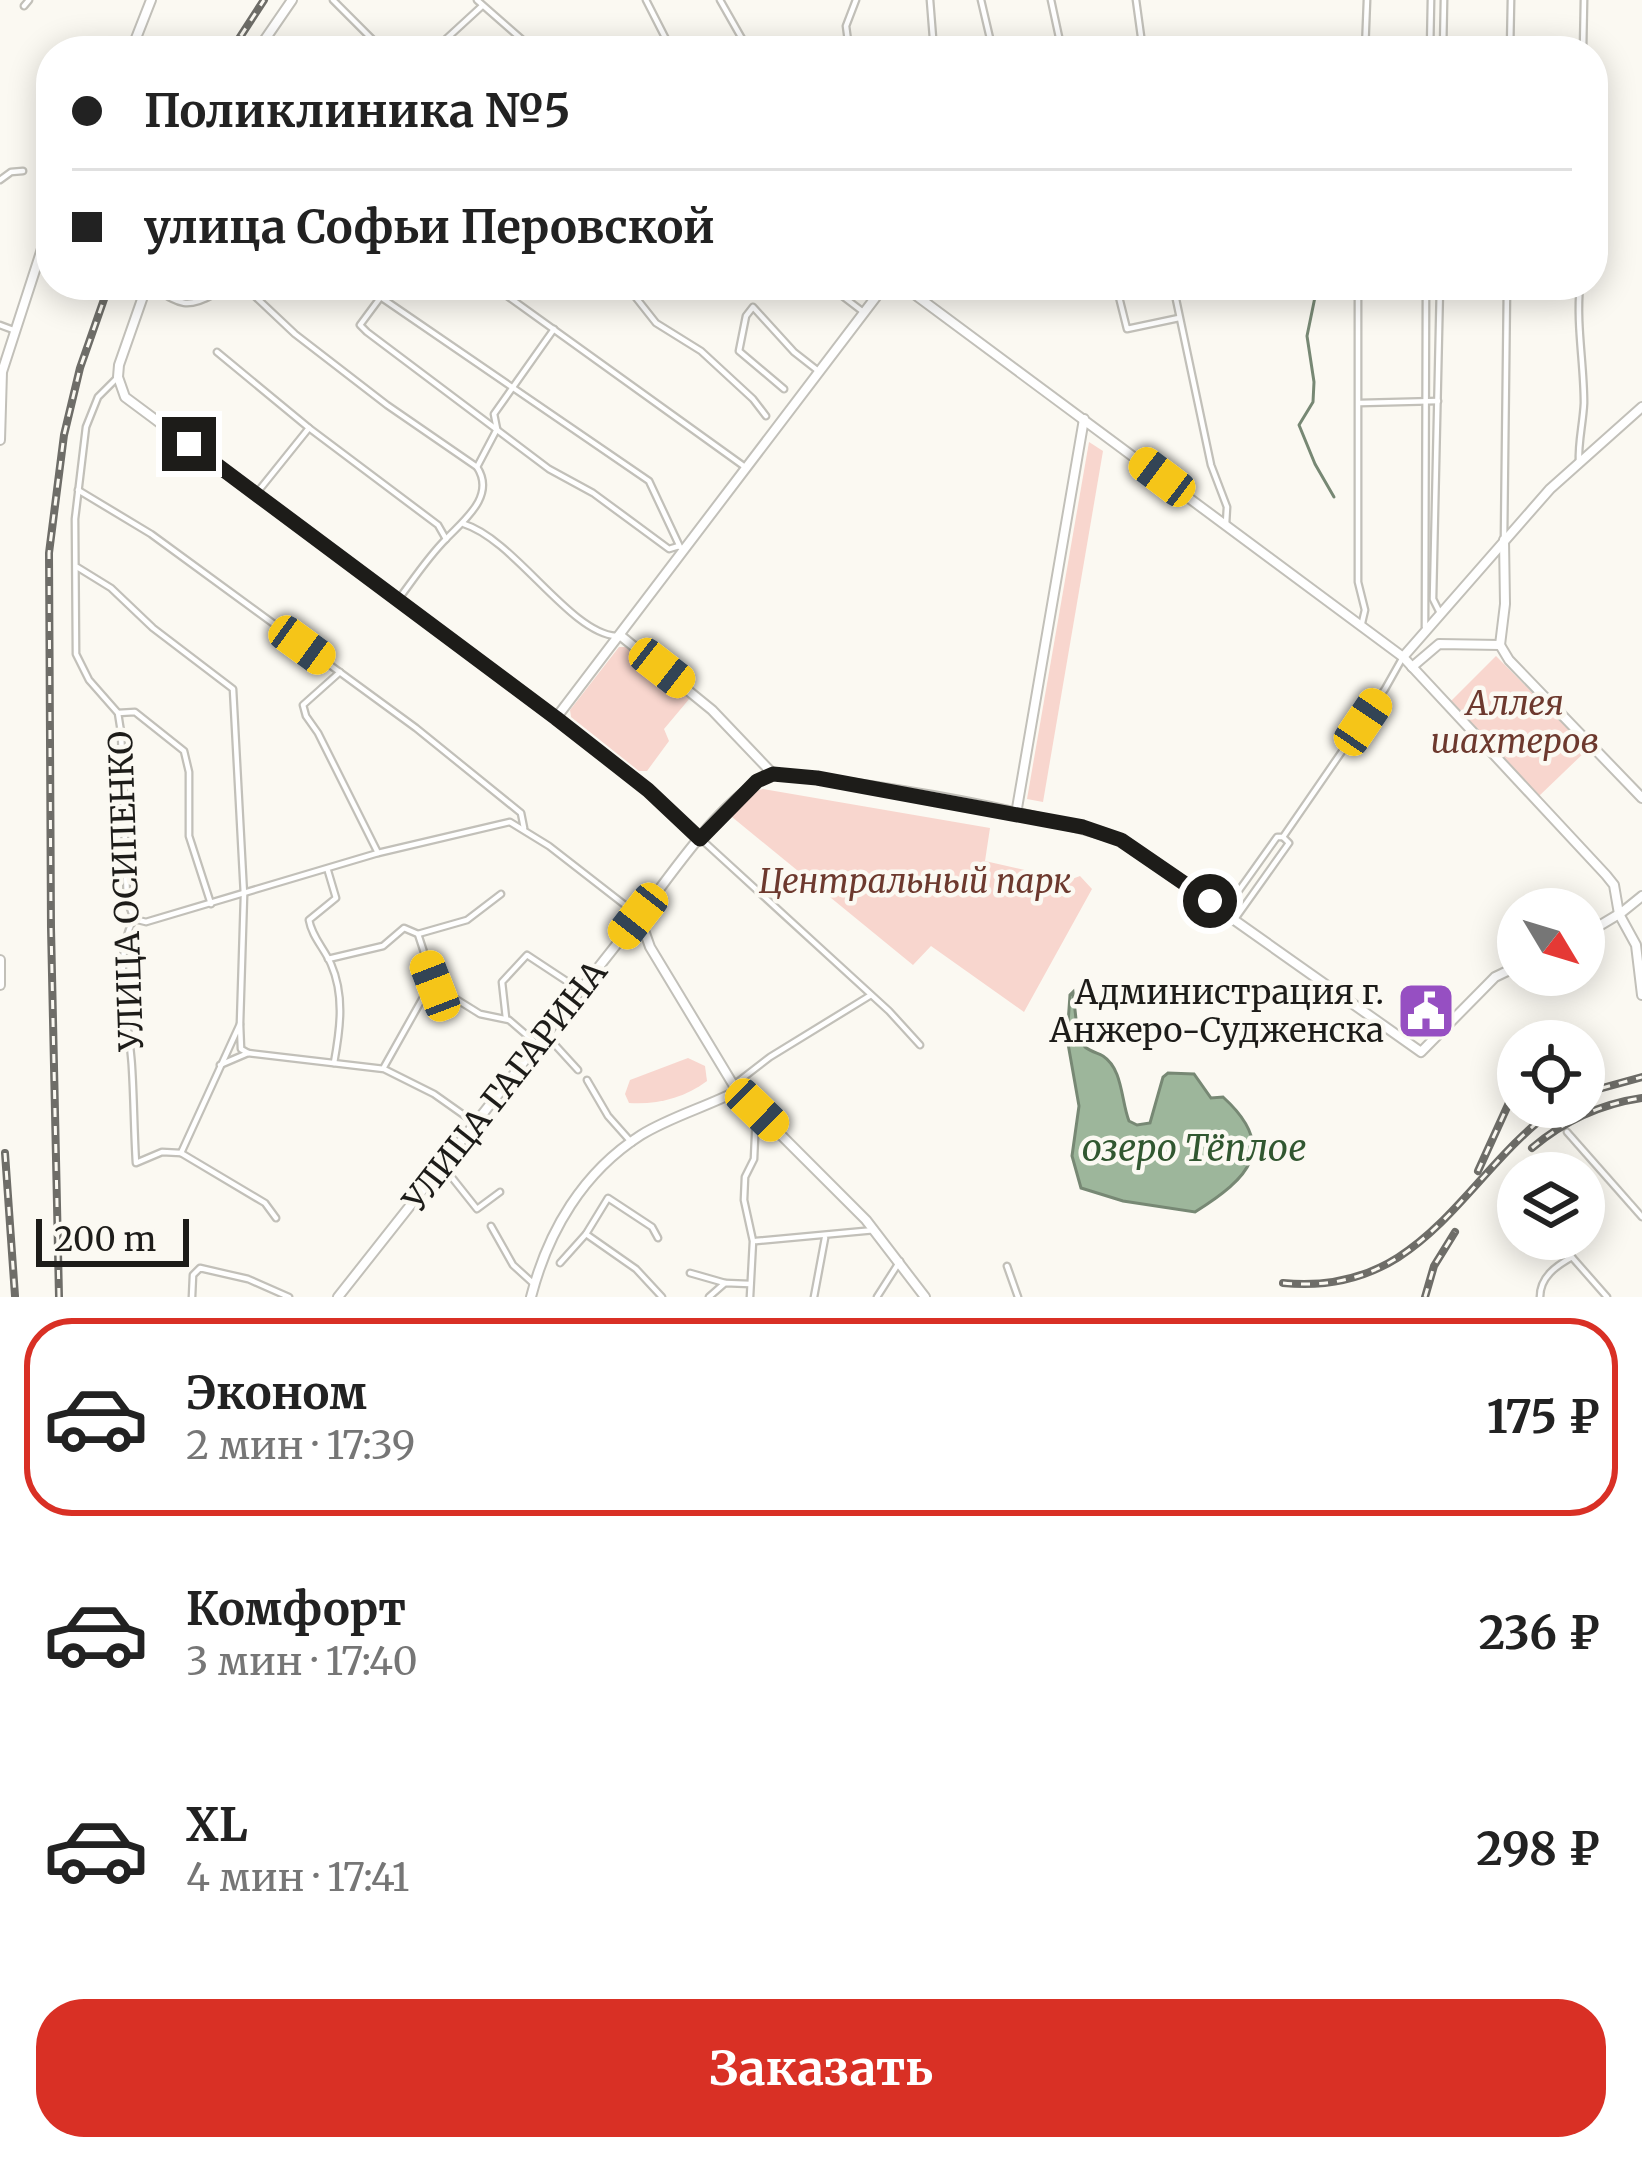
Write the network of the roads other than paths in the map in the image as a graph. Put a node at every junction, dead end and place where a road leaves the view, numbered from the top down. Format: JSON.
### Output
{"nodes":[{"id":1,"x":151,"y":0,"type":"edge"},
{"id":2,"x":292,"y":0,"type":"edge"},
{"id":3,"x":333,"y":0,"type":"edge"},
{"id":4,"x":493,"y":0,"type":"edge"},
{"id":5,"x":646,"y":0,"type":"edge"},
{"id":6,"x":720,"y":0,"type":"edge"},
{"id":7,"x":856,"y":0,"type":"edge"},
{"id":8,"x":930,"y":0,"type":"edge"},
{"id":9,"x":981,"y":0,"type":"edge"},
{"id":10,"x":1051,"y":0,"type":"edge"},
{"id":11,"x":1136,"y":0,"type":"edge"},
{"id":12,"x":1366,"y":0,"type":"edge"},
{"id":13,"x":1431,"y":0,"type":"edge"},
{"id":14,"x":1444,"y":0,"type":"edge"},
{"id":15,"x":1510,"y":0,"type":"edge"},
{"id":16,"x":1584,"y":0,"type":"edge"},
{"id":17,"x":482,"y":5,"type":"edge"},
{"id":18,"x":137,"y":36,"type":"edge"},
{"id":19,"x":267,"y":36,"type":"edge"},
{"id":20,"x":369,"y":36,"type":"edge"},
{"id":21,"x":449,"y":36,"type":"edge"},
{"id":22,"x":518,"y":36,"type":"edge"},
{"id":23,"x":664,"y":36,"type":"edge"},
{"id":24,"x":740,"y":36,"type":"edge"},
{"id":25,"x":848,"y":36,"type":"edge"},
{"id":26,"x":933,"y":36,"type":"edge"},
{"id":27,"x":989,"y":36,"type":"edge"},
{"id":28,"x":1059,"y":36,"type":"edge"},
{"id":29,"x":1141,"y":36,"type":"edge"},
{"id":30,"x":1365,"y":36,"type":"edge"},
{"id":31,"x":1430,"y":36,"type":"edge"},
{"id":32,"x":1443,"y":36,"type":"edge"},
{"id":33,"x":1510,"y":36,"type":"edge"},
{"id":34,"x":1583,"y":36,"type":"edge"},
{"id":35,"x":23,"y":171,"type":"dead end"},
{"id":36,"x":0,"y":179,"type":"edge"},
{"id":37,"x":36,"y":268,"type":"edge"},
{"id":38,"x":143,"y":300,"type":"edge"},
{"id":39,"x":174,"y":300,"type":"edge"},
{"id":40,"x":204,"y":300,"type":"edge"},
{"id":41,"x":260,"y":300,"type":"edge"},
{"id":42,"x":379,"y":300,"type":"edge"},
{"id":43,"x":383,"y":300,"type":"edge"},
{"id":44,"x":514,"y":300,"type":"edge"},
{"id":45,"x":638,"y":300,"type":"edge"},
{"id":46,"x":848,"y":300,"type":"edge"},
{"id":47,"x":872,"y":300,"type":"edge"},
{"id":48,"x":924,"y":300,"type":"edge"},
{"id":49,"x":1119,"y":300,"type":"edge"},
{"id":50,"x":1176,"y":300,"type":"edge"},
{"id":51,"x":1358,"y":300,"type":"edge"},
{"id":52,"x":1426,"y":300,"type":"edge"},
{"id":53,"x":1440,"y":300,"type":"edge"},
{"id":54,"x":1507,"y":300,"type":"edge"},
{"id":55,"x":1579,"y":300,"type":"edge"},
{"id":56,"x":862,"y":311,"type":"junction"},
{"id":57,"x":1179,"y":318,"type":"junction"},
{"id":58,"x":0,"y":325,"type":"edge"},
{"id":59,"x":554,"y":328,"type":"junction"},
{"id":60,"x":16,"y":331,"type":"junction"},
{"id":61,"x":217,"y":352,"type":"dead end"},
{"id":62,"x":817,"y":370,"type":"junction"},
{"id":63,"x":1,"y":376,"type":"edge"},
{"id":64,"x":118,"y":377,"type":"junction"},
{"id":65,"x":784,"y":389,"type":"dead end"},
{"id":66,"x":511,"y":390,"type":"junction"},
{"id":67,"x":1424,"y":401,"type":"junction"},
{"id":68,"x":1439,"y":401,"type":"junction"},
{"id":69,"x":1360,"y":403,"type":"junction"},
{"id":70,"x":1642,"y":407,"type":"edge"},
{"id":71,"x":766,"y":416,"type":"dead end"},
{"id":72,"x":1084,"y":419,"type":"junction"},
{"id":73,"x":309,"y":428,"type":"junction"},
{"id":74,"x":497,"y":428,"type":"junction"},
{"id":75,"x":0,"y":440,"type":"edge"},
{"id":76,"x":1580,"y":462,"type":"junction"},
{"id":77,"x":477,"y":467,"type":"junction"},
{"id":78,"x":745,"y":467,"type":"junction"},
{"id":79,"x":76,"y":490,"type":"junction"},
{"id":80,"x":256,"y":494,"type":"junction"},
{"id":81,"x":464,"y":524,"type":"junction"},
{"id":82,"x":1226,"y":524,"type":"junction"},
{"id":83,"x":446,"y":539,"type":"junction"},
{"id":84,"x":1504,"y":540,"type":"junction"},
{"id":85,"x":681,"y":548,"type":"junction"},
{"id":86,"x":75,"y":565,"type":"junction"},
{"id":87,"x":398,"y":601,"type":"junction"},
{"id":88,"x":1439,"y":611,"type":"junction"},
{"id":89,"x":1361,"y":627,"type":"junction"},
{"id":90,"x":1426,"y":627,"type":"junction"},
{"id":91,"x":622,"y":636,"type":"junction"},
{"id":92,"x":1500,"y":645,"type":"junction"},
{"id":93,"x":1403,"y":657,"type":"junction"},
{"id":94,"x":1412,"y":668,"type":"junction"},
{"id":95,"x":340,"y":672,"type":"junction"},
{"id":96,"x":118,"y":713,"type":"junction"},
{"id":97,"x":556,"y":718,"type":"junction"},
{"id":98,"x":773,"y":774,"type":"junction"},
{"id":99,"x":1642,"y":798,"type":"edge"},
{"id":100,"x":1016,"y":814,"type":"junction"},
{"id":101,"x":524,"y":828,"type":"junction"},
{"id":102,"x":1283,"y":837,"type":"junction"},
{"id":103,"x":700,"y":839,"type":"junction"},
{"id":104,"x":378,"y":853,"type":"junction"},
{"id":105,"x":328,"y":868,"type":"junction"},
{"id":106,"x":501,"y":894,"type":"dead end"},
{"id":107,"x":244,"y":895,"type":"junction"},
{"id":108,"x":1642,"y":896,"type":"edge"},
{"id":109,"x":211,"y":904,"type":"junction"},
{"id":110,"x":1224,"y":911,"type":"junction"},
{"id":111,"x":1619,"y":914,"type":"junction"},
{"id":112,"x":638,"y":916,"type":"junction"},
{"id":113,"x":134,"y":919,"type":"junction"},
{"id":114,"x":1235,"y":919,"type":"junction"},
{"id":115,"x":1605,"y":922,"type":"edge"},
{"id":116,"x":418,"y":934,"type":"junction"},
{"id":117,"x":328,"y":959,"type":"junction"},
{"id":118,"x":0,"y":960,"type":"edge"},
{"id":119,"x":1497,"y":976,"type":"edge"},
{"id":120,"x":0,"y":985,"type":"edge"},
{"id":121,"x":435,"y":986,"type":"junction"},
{"id":122,"x":580,"y":990,"type":"junction"},
{"id":123,"x":1642,"y":994,"type":"edge"},
{"id":124,"x":871,"y":995,"type":"junction"},
{"id":125,"x":506,"y":1019,"type":"junction"},
{"id":126,"x":241,"y":1024,"type":"junction"},
{"id":127,"x":545,"y":1034,"type":"junction"},
{"id":128,"x":537,"y":1044,"type":"junction"},
{"id":129,"x":920,"y":1045,"type":"dead end"},
{"id":130,"x":248,"y":1054,"type":"junction"},
{"id":131,"x":334,"y":1063,"type":"junction"},
{"id":132,"x":220,"y":1065,"type":"junction"},
{"id":133,"x":384,"y":1069,"type":"junction"},
{"id":134,"x":578,"y":1070,"type":"dead end"},
{"id":135,"x":587,"y":1080,"type":"dead end"},
{"id":136,"x":735,"y":1088,"type":"junction"},
{"id":137,"x":757,"y":1110,"type":"junction"},
{"id":138,"x":475,"y":1123,"type":"junction"},
{"id":139,"x":1567,"y":1132,"type":"dead end"},
{"id":140,"x":632,"y":1143,"type":"junction"},
{"id":141,"x":182,"y":1153,"type":"junction"},
{"id":142,"x":442,"y":1165,"type":"junction"},
{"id":143,"x":500,"y":1192,"type":"dead end"},
{"id":144,"x":1642,"y":1217,"type":"edge"},
{"id":145,"x":276,"y":1218,"type":"dead end"},
{"id":146,"x":490,"y":1226,"type":"dead end"},
{"id":147,"x":875,"y":1230,"type":"junction"},
{"id":148,"x":586,"y":1234,"type":"junction"},
{"id":149,"x":826,"y":1236,"type":"junction"},
{"id":150,"x":658,"y":1238,"type":"dead end"},
{"id":151,"x":753,"y":1241,"type":"junction"},
{"id":152,"x":900,"y":1260,"type":"junction"},
{"id":153,"x":1567,"y":1260,"type":"edge"},
{"id":154,"x":1575,"y":1260,"type":"edge"},
{"id":155,"x":560,"y":1263,"type":"dead end"},
{"id":156,"x":1007,"y":1266,"type":"dead end"},
{"id":157,"x":690,"y":1273,"type":"dead end"},
{"id":158,"x":725,"y":1283,"type":"junction"},
{"id":159,"x":535,"y":1285,"type":"junction"},
{"id":160,"x":750,"y":1285,"type":"junction"},
{"id":161,"x":659,"y":1296,"type":"edge"},
{"id":162,"x":192,"y":1297,"type":"edge"},
{"id":163,"x":289,"y":1297,"type":"edge"},
{"id":164,"x":338,"y":1297,"type":"edge"},
{"id":165,"x":532,"y":1297,"type":"edge"},
{"id":166,"x":709,"y":1297,"type":"edge"},
{"id":167,"x":750,"y":1297,"type":"edge"},
{"id":168,"x":814,"y":1297,"type":"edge"},
{"id":169,"x":877,"y":1297,"type":"edge"},
{"id":170,"x":925,"y":1297,"type":"edge"},
{"id":171,"x":1018,"y":1297,"type":"edge"},
{"id":172,"x":1540,"y":1297,"type":"edge"},
{"id":173,"x":1607,"y":1297,"type":"edge"}],
"edges":[{"from":1,"to":18,"type":"street"},
{"from":2,"to":19,"type":"street"},
{"from":3,"to":20,"type":"street"},
{"from":4,"to":17,"type":"street"},
{"from":5,"to":23,"type":"street"},
{"from":6,"to":24,"type":"street"},
{"from":7,"to":25,"type":"street"},
{"from":8,"to":26,"type":"street"},
{"from":9,"to":27,"type":"street"},
{"from":10,"to":28,"type":"street"},
{"from":11,"to":29,"type":"street"},
{"from":12,"to":30,"type":"street"},
{"from":13,"to":31,"type":"street"},
{"from":14,"to":32,"type":"street"},
{"from":15,"to":33,"type":"street"},
{"from":16,"to":34,"type":"street"},
{"from":17,"to":21,"type":"street"},
{"from":17,"to":22,"type":"street"},
{"from":35,"to":36,"type":"street"},
{"from":37,"to":60,"type":"street"},
{"from":38,"to":64,"type":"street"},
{"from":39,"to":40,"type":"street"},
{"from":41,"to":77,"type":"street"},
{"from":42,"to":74,"type":"street"},
{"from":43,"to":66,"type":"street"},
{"from":44,"to":59,"type":"street"},
{"from":45,"to":71,"type":"street"},
{"from":46,"to":56,"type":"street"},
{"from":47,"to":56,"type":"street"},
{"from":48,"to":72,"type":"street"},
{"from":49,"to":57,"type":"street"},
{"from":50,"to":57,"type":"street"},
{"from":51,"to":69,"type":"street"},
{"from":52,"to":67,"type":"street"},
{"from":53,"to":68,"type":"street"},
{"from":54,"to":84,"type":"street"},
{"from":55,"to":76,"type":"street"},
{"from":56,"to":62,"type":"street"},
{"from":57,"to":82,"type":"street"},
{"from":58,"to":60,"type":"street"},
{"from":59,"to":66,"type":"street"},
{"from":59,"to":78,"type":"street"},
{"from":60,"to":63,"type":"street"},
{"from":61,"to":73,"type":"street"},
{"from":62,"to":65,"type":"street"},
{"from":62,"to":78,"type":"street"},
{"from":63,"to":75,"type":"street"},
{"from":64,"to":79,"type":"street"},
{"from":64,"to":80,"type":"street"},
{"from":66,"to":74,"type":"street"},
{"from":66,"to":85,"type":"street"},
{"from":67,"to":68,"type":"street"},
{"from":67,"to":69,"type":"street"},
{"from":67,"to":90,"type":"street"},
{"from":68,"to":88,"type":"street"},
{"from":69,"to":89,"type":"street"},
{"from":70,"to":76,"type":"street"},
{"from":72,"to":82,"type":"street"},
{"from":72,"to":100,"type":"street"},
{"from":73,"to":80,"type":"street"},
{"from":73,"to":83,"type":"street"},
{"from":74,"to":77,"type":"street"},
{"from":74,"to":85,"type":"street"},
{"from":76,"to":84,"type":"street"},
{"from":77,"to":81,"type":"street"},
{"from":78,"to":85,"type":"street"},
{"from":79,"to":86,"type":"street"},
{"from":79,"to":95,"type":"street"},
{"from":80,"to":87,"type":"street"},
{"from":81,"to":83,"type":"street"},
{"from":81,"to":91,"type":"street"},
{"from":82,"to":89,"type":"street"},
{"from":83,"to":87,"type":"street"},
{"from":84,"to":88,"type":"street"},
{"from":84,"to":92,"type":"street"},
{"from":85,"to":91,"type":"street"},
{"from":86,"to":96,"type":"street"},
{"from":86,"to":107,"type":"street"},
{"from":87,"to":97,"type":"street"},
{"from":88,"to":90,"type":"street"},
{"from":89,"to":93,"type":"street"},
{"from":90,"to":93,"type":"street"},
{"from":91,"to":97,"type":"street"},
{"from":91,"to":98,"type":"street"},
{"from":92,"to":94,"type":"street"},
{"from":92,"to":99,"type":"street"},
{"from":93,"to":94,"type":"street"},
{"from":93,"to":102,"type":"street"},
{"from":94,"to":111,"type":"street"},
{"from":95,"to":101,"type":"street"},
{"from":95,"to":104,"type":"street"},
{"from":96,"to":109,"type":"street","name":"УЛИЦА ОСИПЕНКО"},
{"from":96,"to":113,"type":"street","name":"УЛИЦА ОСИПЕНКО"},
{"from":97,"to":103,"type":"street"},
{"from":98,"to":100,"type":"street"},
{"from":98,"to":103,"type":"street","name":"УЛИЦА ГАГАРИНА"},
{"from":100,"to":110,"type":"street"},
{"from":101,"to":104,"type":"street"},
{"from":101,"to":112,"type":"street"},
{"from":102,"to":110,"type":"street"},
{"from":102,"to":114,"type":"street"},
{"from":103,"to":112,"type":"street","name":"УЛИЦА ГАГАРИНА"},
{"from":103,"to":124,"type":"street"},
{"from":104,"to":105,"type":"street"},
{"from":105,"to":107,"type":"street"},
{"from":105,"to":117,"type":"street"},
{"from":106,"to":116,"type":"street"},
{"from":107,"to":109,"type":"street"},
{"from":107,"to":126,"type":"street"},
{"from":108,"to":111,"type":"street"},
{"from":109,"to":113,"type":"street"},
{"from":110,"to":114,"type":"street"},
{"from":111,"to":115,"type":"street"},
{"from":111,"to":123,"type":"street"},
{"from":112,"to":122,"type":"street","name":"УЛИЦА ГАГАРИНА"},
{"from":112,"to":136,"type":"street"},
{"from":113,"to":141,"type":"street","name":"УЛИЦА ОСИПЕНКО"},
{"from":114,"to":119,"type":"street"},
{"from":116,"to":117,"type":"street"},
{"from":116,"to":121,"type":"street"},
{"from":117,"to":131,"type":"street"},
{"from":118,"to":120,"type":"street"},
{"from":121,"to":125,"type":"street"},
{"from":121,"to":133,"type":"street"},
{"from":122,"to":125,"type":"street"},
{"from":122,"to":127,"type":"street","name":"УЛИЦА ГАГАРИНА"},
{"from":124,"to":129,"type":"street"},
{"from":124,"to":136,"type":"street"},
{"from":125,"to":128,"type":"street"},
{"from":126,"to":130,"type":"street"},
{"from":126,"to":132,"type":"street"},
{"from":127,"to":128,"type":"street","name":"УЛИЦА ГАГАРИНА"},
{"from":127,"to":134,"type":"street"},
{"from":128,"to":138,"type":"street","name":"УЛИЦА ГАГАРИНА"},
{"from":130,"to":131,"type":"street"},
{"from":130,"to":132,"type":"street"},
{"from":131,"to":133,"type":"street"},
{"from":132,"to":141,"type":"street"},
{"from":133,"to":138,"type":"street"},
{"from":135,"to":140,"type":"street"},
{"from":136,"to":137,"type":"street"},
{"from":136,"to":140,"type":"street"},
{"from":137,"to":147,"type":"street"},
{"from":137,"to":151,"type":"street"},
{"from":138,"to":142,"type":"street","name":"УЛИЦА ГАГАРИНА"},
{"from":139,"to":144,"type":"street"},
{"from":140,"to":159,"type":"street"},
{"from":141,"to":145,"type":"street"},
{"from":142,"to":143,"type":"street"},
{"from":142,"to":164,"type":"street","name":"УЛИЦА ГАГАРИНА"},
{"from":146,"to":159,"type":"street"},
{"from":147,"to":149,"type":"street"},
{"from":147,"to":152,"type":"street"},
{"from":148,"to":150,"type":"street"},
{"from":148,"to":155,"type":"street"},
{"from":148,"to":161,"type":"street"},
{"from":149,"to":151,"type":"street"},
{"from":149,"to":168,"type":"street"},
{"from":151,"to":160,"type":"street"},
{"from":152,"to":169,"type":"street"},
{"from":152,"to":170,"type":"street"},
{"from":153,"to":172,"type":"street"},
{"from":154,"to":173,"type":"street"},
{"from":156,"to":171,"type":"street"},
{"from":157,"to":158,"type":"street"},
{"from":158,"to":160,"type":"street"},
{"from":158,"to":166,"type":"street"},
{"from":159,"to":165,"type":"street"},
{"from":160,"to":167,"type":"street"},
{"from":162,"to":163,"type":"street"}]}
